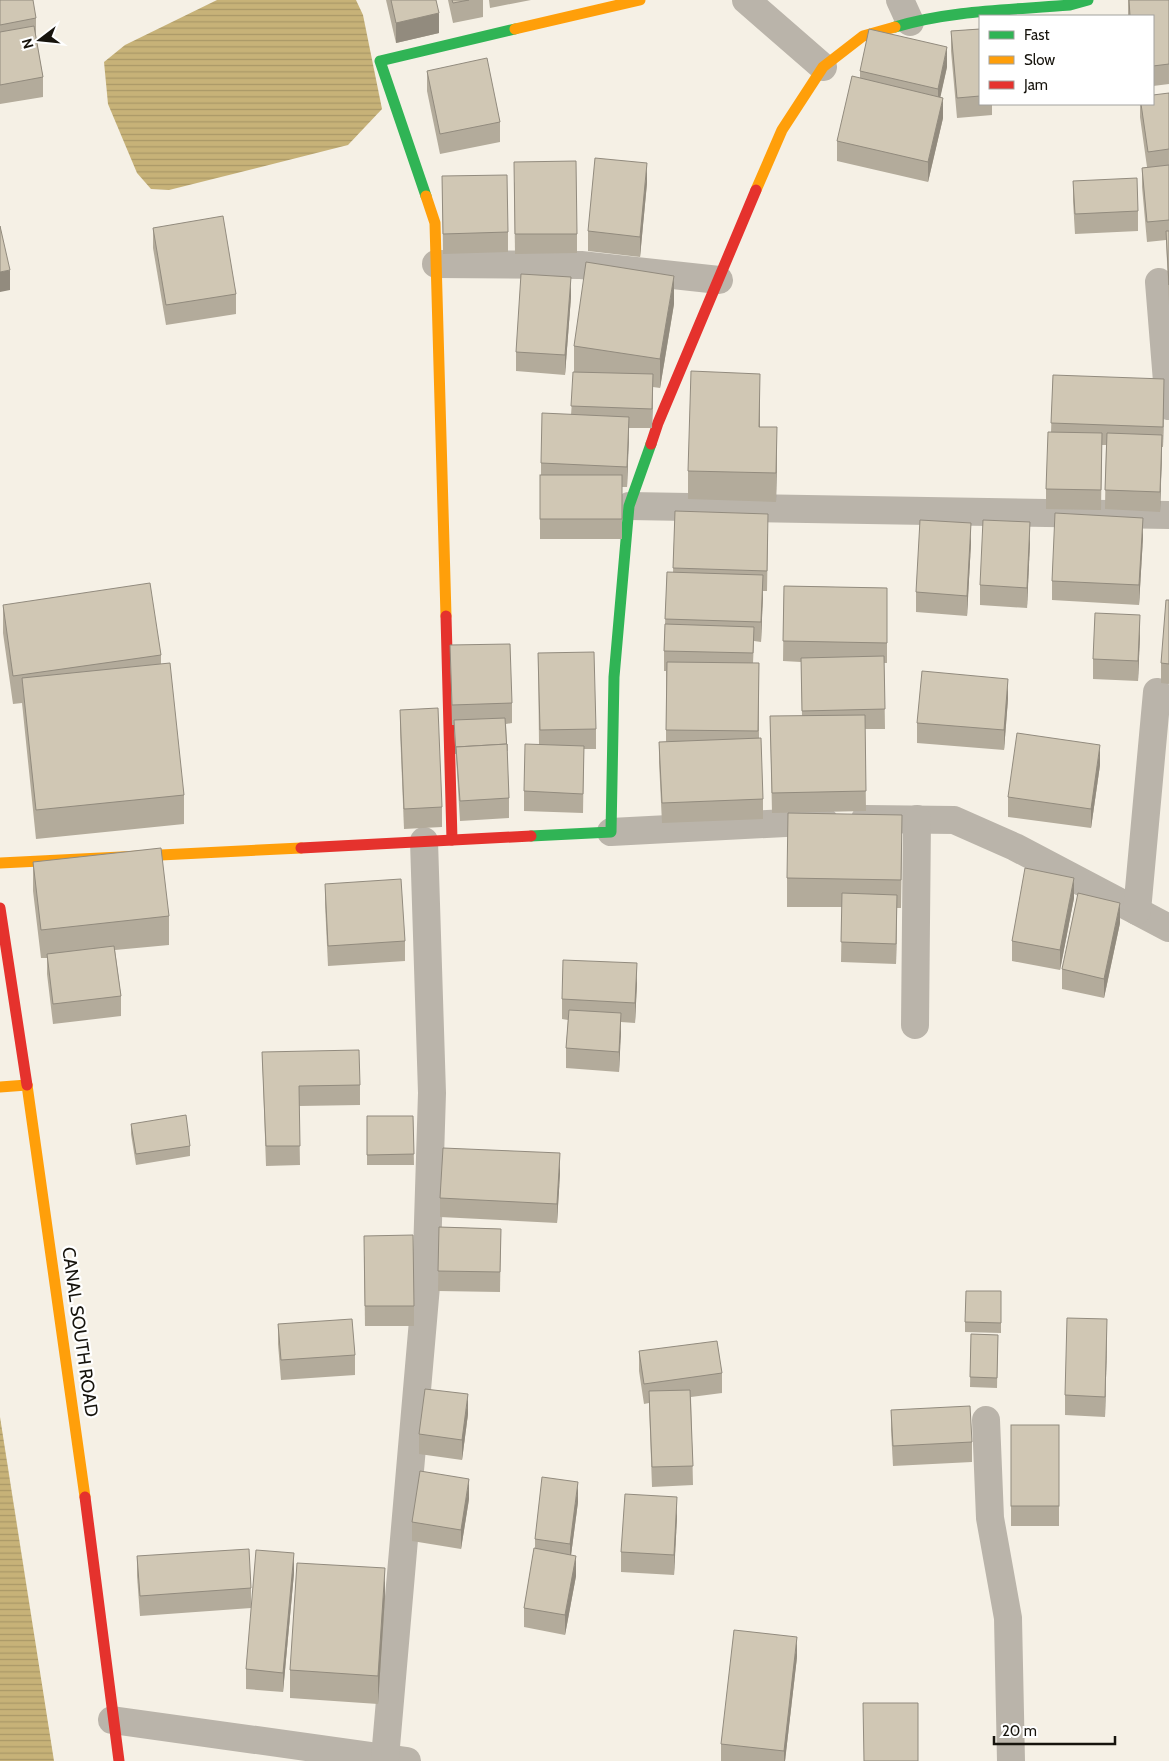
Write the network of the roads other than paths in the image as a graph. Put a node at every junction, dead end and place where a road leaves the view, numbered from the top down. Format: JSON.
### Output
{"nodes":[{"id":1,"x":640,"y":0,"type":"edge"},
{"id":2,"x":746,"y":0,"type":"edge"},
{"id":3,"x":1088,"y":0,"type":"edge"},
{"id":4,"x":905,"y":11,"type":"edge"},
{"id":5,"x":824,"y":67,"type":"junction"},
{"id":6,"x":436,"y":264,"type":"junction"},
{"id":7,"x":719,"y":280,"type":"junction"},
{"id":8,"x":1159,"y":282,"type":"dead end"},
{"id":9,"x":1169,"y":406,"type":"edge"},
{"id":10,"x":629,"y":506,"type":"junction"},
{"id":11,"x":1169,"y":515,"type":"edge"},
{"id":12,"x":1157,"y":692,"type":"dead end"},
{"id":13,"x":917,"y":820,"type":"junction"},
{"id":14,"x":611,"y":832,"type":"junction"},
{"id":15,"x":452,"y":840,"type":"junction"},
{"id":16,"x":424,"y":842,"type":"junction"},
{"id":17,"x":0,"y":863,"type":"edge"},
{"id":18,"x":0,"y":908,"type":"edge"},
{"id":19,"x":1136,"y":911,"type":"junction"},
{"id":20,"x":1169,"y":928,"type":"edge"},
{"id":21,"x":915,"y":1025,"type":"dead end"},
{"id":22,"x":27,"y":1085,"type":"junction"},
{"id":23,"x":0,"y":1087,"type":"edge"},
{"id":24,"x":986,"y":1420,"type":"dead end"},
{"id":25,"x":112,"y":1720,"type":"junction"},
{"id":26,"x":396,"y":1760,"type":"edge"},
{"id":27,"x":119,"y":1761,"type":"edge"},
{"id":28,"x":1011,"y":1761,"type":"edge"}],
"edges":[{"from":1,"to":6,"type":"street"},
{"from":2,"to":5,"type":"street"},
{"from":3,"to":4,"type":"street"},
{"from":4,"to":5,"type":"street"},
{"from":5,"to":7,"type":"street"},
{"from":6,"to":7,"type":"street"},
{"from":6,"to":15,"type":"street"},
{"from":7,"to":10,"type":"street"},
{"from":8,"to":9,"type":"street"},
{"from":10,"to":11,"type":"street"},
{"from":10,"to":14,"type":"street"},
{"from":12,"to":19,"type":"street"},
{"from":13,"to":14,"type":"street"},
{"from":13,"to":19,"type":"street"},
{"from":13,"to":21,"type":"street"},
{"from":14,"to":15,"type":"street"},
{"from":15,"to":16,"type":"street"},
{"from":16,"to":17,"type":"street"},
{"from":16,"to":26,"type":"street"},
{"from":18,"to":22,"type":"street","name":"CANAL SOUTH ROAD"},
{"from":19,"to":20,"type":"street"},
{"from":22,"to":23,"type":"street"},
{"from":22,"to":25,"type":"street","name":"CANAL SOUTH ROAD"},
{"from":24,"to":28,"type":"street"},
{"from":25,"to":26,"type":"street"},
{"from":25,"to":27,"type":"street","name":"CANAL SOUTH ROAD"}]}
